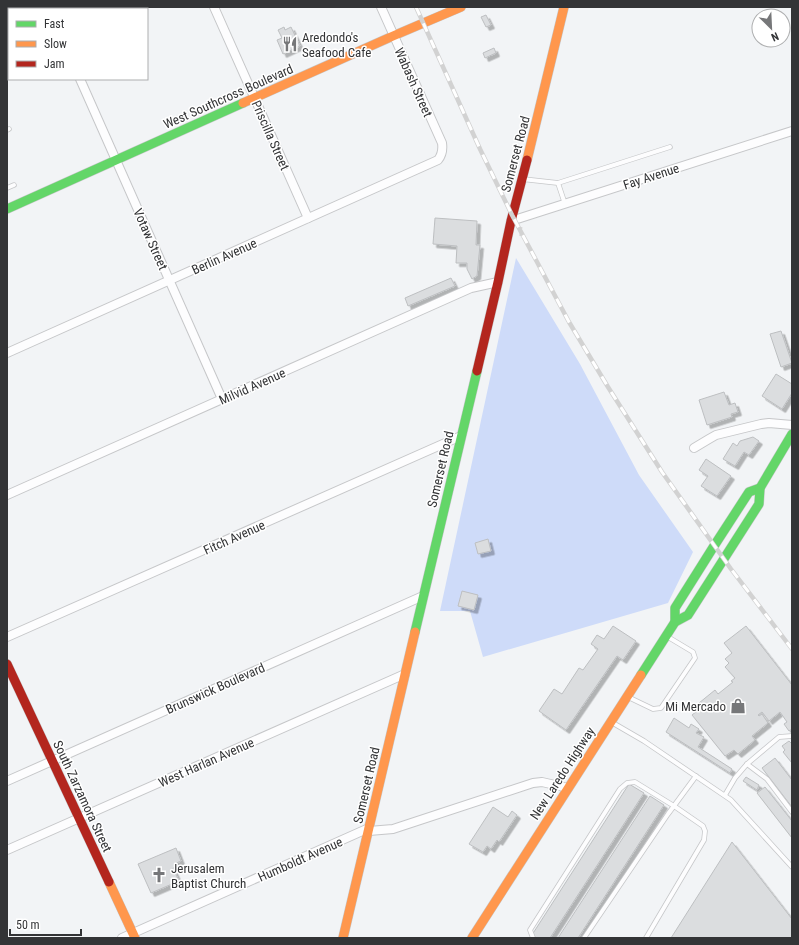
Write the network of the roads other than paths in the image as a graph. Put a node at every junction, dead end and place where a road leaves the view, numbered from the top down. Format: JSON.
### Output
{"nodes":[{"id":1,"x":214,"y":7,"type":"edge"},
{"id":2,"x":381,"y":7,"type":"edge"},
{"id":3,"x":461,"y":7,"type":"edge"},
{"id":4,"x":564,"y":7,"type":"edge"},
{"id":5,"x":393,"y":36,"type":"junction"},
{"id":6,"x":80,"y":80,"type":"edge"},
{"id":7,"x":254,"y":98,"type":"junction"},
{"id":8,"x":792,"y":131,"type":"edge"},
{"id":9,"x":670,"y":147,"type":"dead end"},
{"id":10,"x":441,"y":157,"type":"joint"},
{"id":11,"x":116,"y":160,"type":"junction"},
{"id":12,"x":522,"y":179,"type":"junction"},
{"id":13,"x":558,"y":183,"type":"junction"},
{"id":14,"x":14,"y":185,"type":"dead end"},
{"id":15,"x":7,"y":188,"type":"edge"},
{"id":16,"x":565,"y":204,"type":"junction"},
{"id":17,"x":7,"y":209,"type":"edge"},
{"id":18,"x":308,"y":218,"type":"junction"},
{"id":19,"x":511,"y":221,"type":"junction"},
{"id":20,"x":169,"y":281,"type":"junction"},
{"id":21,"x":498,"y":282,"type":"junction"},
{"id":22,"x":7,"y":352,"type":"edge"},
{"id":23,"x":222,"y":399,"type":"junction"},
{"id":24,"x":792,"y":425,"type":"edge"},
{"id":25,"x":792,"y":434,"type":"edge"},
{"id":26,"x":461,"y":436,"type":"junction"},
{"id":27,"x":694,"y":448,"type":"dead end"},
{"id":28,"x":760,"y":488,"type":"junction"},
{"id":29,"x":7,"y":495,"type":"edge"},
{"id":30,"x":424,"y":596,"type":"junction"},
{"id":31,"x":675,"y":622,"type":"junction"},
{"id":32,"x":666,"y":636,"type":"junction"},
{"id":33,"x":7,"y":637,"type":"edge"},
{"id":34,"x":7,"y":664,"type":"edge"},
{"id":35,"x":405,"y":674,"type":"junction"},
{"id":36,"x":627,"y":696,"type":"junction"},
{"id":37,"x":610,"y":722,"type":"junction"},
{"id":38,"x":792,"y":736,"type":"edge"},
{"id":39,"x":52,"y":761,"type":"junction"},
{"id":40,"x":747,"y":764,"type":"junction"},
{"id":41,"x":696,"y":776,"type":"junction"},
{"id":42,"x":7,"y":781,"type":"edge"},
{"id":43,"x":568,"y":788,"type":"junction"},
{"id":44,"x":725,"y":796,"type":"junction"},
{"id":45,"x":674,"y":806,"type":"junction"},
{"id":46,"x":792,"y":812,"type":"edge"},
{"id":47,"x":79,"y":818,"type":"junction"},
{"id":48,"x":369,"y":830,"type":"junction"},
{"id":49,"x":7,"y":850,"type":"edge"},
{"id":50,"x":792,"y":867,"type":"edge"},
{"id":51,"x":134,"y":936,"type":"edge"},
{"id":52,"x":122,"y":938,"type":"edge"},
{"id":53,"x":342,"y":938,"type":"edge"},
{"id":54,"x":472,"y":938,"type":"edge"},
{"id":55,"x":533,"y":938,"type":"edge"},
{"id":56,"x":584,"y":938,"type":"edge"},
{"id":57,"x":646,"y":938,"type":"edge"}],
"edges":[{"from":1,"to":7,"type":"street","name":"Priscilla Street"},
{"from":2,"to":5,"type":"street","name":"Wabash Street"},
{"from":3,"to":5,"type":"main road","name":"West Southcross Boulevard"},
{"from":4,"to":12,"type":"main road","name":"Somerset Road"},
{"from":5,"to":7,"type":"main road","name":"West Southcross Boulevard"},
{"from":5,"to":10,"type":"street","name":"Wabash Street"},
{"from":6,"to":11,"type":"street","name":"Votaw Street"},
{"from":7,"to":11,"type":"main road","name":"West Southcross Boulevard"},
{"from":7,"to":18,"type":"street","name":"Priscilla Street"},
{"from":8,"to":16,"type":"street","name":"Fay Avenue"},
{"from":9,"to":13,"type":"lane"},
{"from":10,"to":18,"type":"street","name":"Berlin Avenue"},
{"from":11,"to":17,"type":"main road","name":"West Southcross Boulevard"},
{"from":11,"to":20,"type":"street","name":"Votaw Street"},
{"from":12,"to":13,"type":"lane"},
{"from":12,"to":19,"type":"main road","name":"Somerset Road"},
{"from":13,"to":16,"type":"lane"},
{"from":14,"to":15,"type":"lane"},
{"from":16,"to":19,"type":"street","name":"Fay Avenue"},
{"from":18,"to":20,"type":"street","name":"Berlin Avenue"},
{"from":19,"to":21,"type":"main road","name":"Somerset Road"},
{"from":20,"to":22,"type":"street","name":"Berlin Avenue"},
{"from":20,"to":23,"type":"street","name":"Votaw Street"},
{"from":21,"to":23,"type":"street","name":"Milvid Avenue"},
{"from":21,"to":26,"type":"main road","name":"Somerset Road"},
{"from":23,"to":29,"type":"street","name":"Milvid Avenue"},
{"from":24,"to":27,"type":"street"},
{"from":25,"to":28,"type":"main road","name":"New Laredo Highway"},
{"from":26,"to":30,"type":"main road","name":"Somerset Road"},
{"from":26,"to":33,"type":"street","name":"Fitch Avenue"},
{"from":28,"to":31,"type":"main road","name":"New Laredo Highway"},
{"from":28,"to":31,"type":"main road","name":"New Laredo Highway"},
{"from":30,"to":35,"type":"main road","name":"Somerset Road"},
{"from":30,"to":39,"type":"street","name":"Brunswick Boulevard"},
{"from":31,"to":32,"type":"main road","name":"New Laredo Highway"},
{"from":32,"to":36,"type":"main road","name":"New Laredo Highway"},
{"from":32,"to":36,"type":"lane"},
{"from":34,"to":39,"type":"main road","name":"South Zarzamora Street"},
{"from":35,"to":47,"type":"street","name":"West Harlan Avenue"},
{"from":35,"to":48,"type":"main road","name":"Somerset Road"},
{"from":36,"to":37,"type":"main road","name":"New Laredo Highway"},
{"from":37,"to":41,"type":"lane"},
{"from":37,"to":43,"type":"main road","name":"New Laredo Highway"},
{"from":38,"to":40,"type":"lane"},
{"from":39,"to":42,"type":"street","name":"Brunswick Boulevard"},
{"from":39,"to":47,"type":"main road","name":"South Zarzamora Street"},
{"from":40,"to":44,"type":"lane"},
{"from":40,"to":46,"type":"lane"},
{"from":41,"to":44,"type":"lane"},
{"from":41,"to":45,"type":"lane"},
{"from":43,"to":48,"type":"street","name":"Humboldt Avenue"},
{"from":43,"to":54,"type":"main road","name":"New Laredo Highway"},
{"from":44,"to":50,"type":"lane"},
{"from":45,"to":55,"type":"lane"},
{"from":45,"to":56,"type":"lane"},
{"from":45,"to":57,"type":"lane"},
{"from":47,"to":49,"type":"street","name":"West Harlan Avenue"},
{"from":47,"to":51,"type":"main road","name":"South Zarzamora Street"},
{"from":48,"to":51,"type":"street","name":"Humboldt Avenue"},
{"from":48,"to":53,"type":"main road","name":"Somerset Road"},
{"from":51,"to":52,"type":"street","name":"Humboldt Avenue"}]}
